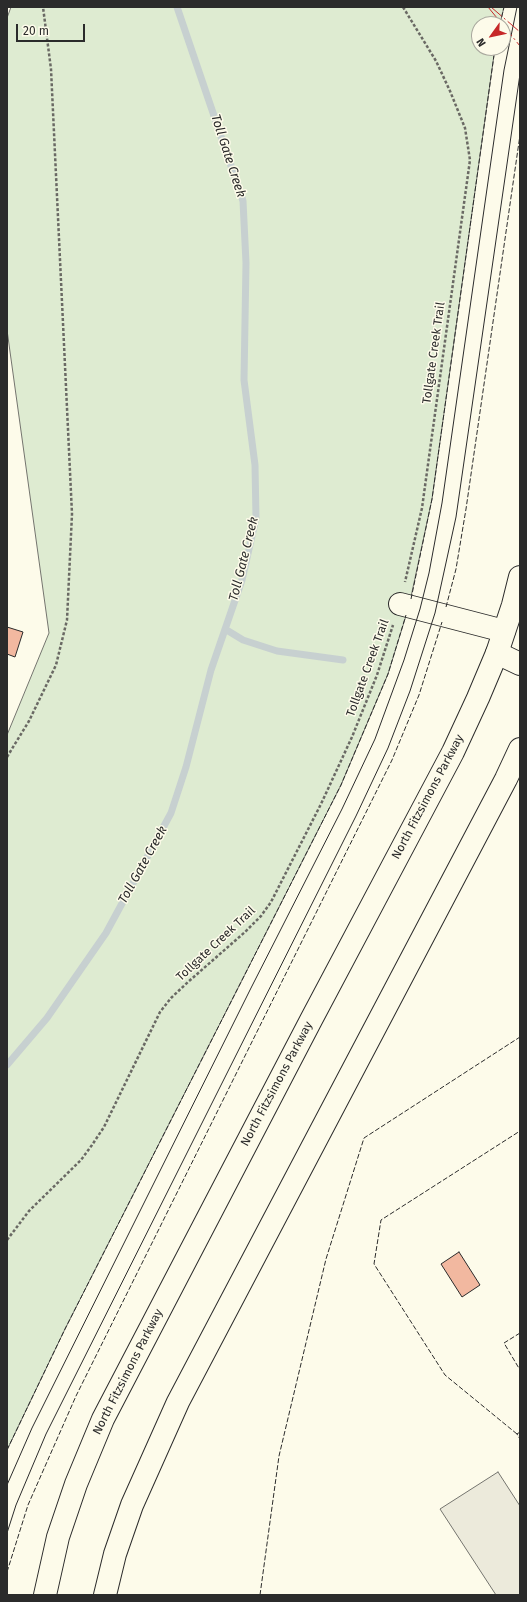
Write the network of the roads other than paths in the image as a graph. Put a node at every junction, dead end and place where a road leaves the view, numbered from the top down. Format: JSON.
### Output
{"nodes":[{"id":1,"x":520,"y":577,"type":"edge"},
{"id":2,"x":400,"y":604,"type":"road end"},
{"id":3,"x":504,"y":631,"type":"junction"},
{"id":4,"x":497,"y":653,"type":"junction"},
{"id":5,"x":520,"y":664,"type":"edge"},
{"id":6,"x":520,"y":749,"type":"edge"},
{"id":7,"x":44,"y":1595,"type":"edge"},
{"id":8,"x":105,"y":1595,"type":"edge"}],
"edges":[{"from":1,"to":3,"type":"main road","name":"North Fitzsimons Parkway"},
{"from":2,"to":3,"type":"main road"},
{"from":3,"to":4,"type":"main road","name":"North Fitzsimons Parkway"},
{"from":4,"to":5,"type":"main road"},
{"from":4,"to":7,"type":"main road","name":"North Fitzsimons Parkway"},
{"from":6,"to":8,"type":"main road"}]}
